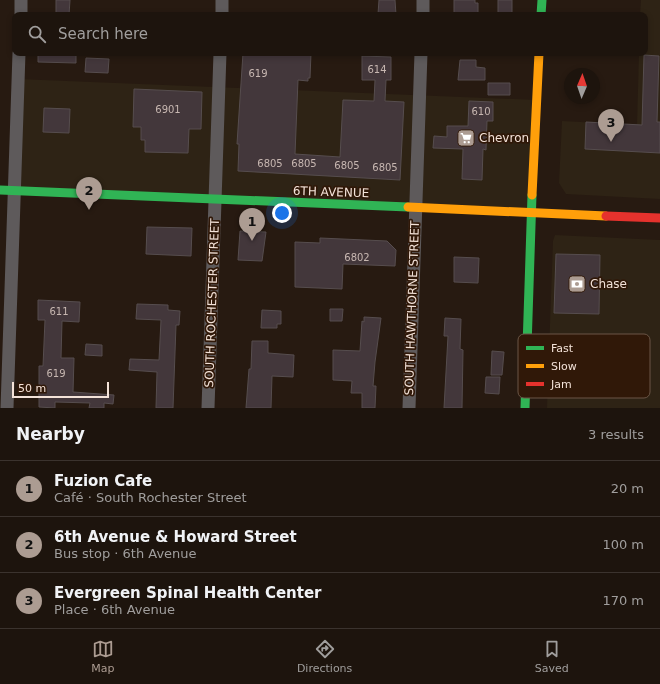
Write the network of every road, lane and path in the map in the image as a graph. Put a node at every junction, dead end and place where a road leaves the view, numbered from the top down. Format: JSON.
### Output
{"nodes":[{"id":1,"x":21,"y":0,"type":"edge"},
{"id":2,"x":222,"y":0,"type":"edge"},
{"id":3,"x":423,"y":0,"type":"edge"},
{"id":4,"x":542,"y":0,"type":"edge"},
{"id":5,"x":20,"y":12,"type":"edge"},
{"id":6,"x":222,"y":12,"type":"edge"},
{"id":7,"x":423,"y":12,"type":"edge"},
{"id":8,"x":541,"y":12,"type":"edge"},
{"id":9,"x":19,"y":56,"type":"edge"},
{"id":10,"x":220,"y":56,"type":"edge"},
{"id":11,"x":422,"y":56,"type":"edge"},
{"id":12,"x":539,"y":56,"type":"edge"},
{"id":13,"x":0,"y":190,"type":"edge"},
{"id":14,"x":14,"y":190,"type":"junction"},
{"id":15,"x":215,"y":199,"type":"junction"},
{"id":16,"x":416,"y":208,"type":"junction"},
{"id":17,"x":531,"y":212,"type":"junction"},
{"id":18,"x":660,"y":218,"type":"edge"},
{"id":19,"x":527,"y":334,"type":"edge"},
{"id":20,"x":525,"y":398,"type":"edge"},
{"id":21,"x":7,"y":408,"type":"edge"},
{"id":22,"x":208,"y":408,"type":"edge"},
{"id":23,"x":409,"y":408,"type":"edge"},
{"id":24,"x":525,"y":408,"type":"edge"}],
"edges":[{"from":1,"to":5,"type":"street"},
{"from":2,"to":6,"type":"street"},
{"from":3,"to":7,"type":"street"},
{"from":4,"to":8,"type":"main road"},
{"from":9,"to":14,"type":"street"},
{"from":10,"to":15,"type":"street","name":"SOUTH ROCHESTER STREET"},
{"from":11,"to":16,"type":"street","name":"SOUTH HAWTHORNE STREET"},
{"from":12,"to":17,"type":"main road"},
{"from":13,"to":14,"type":"main road","name":"6TH AVENUE"},
{"from":14,"to":15,"type":"main road","name":"6TH AVENUE"},
{"from":14,"to":21,"type":"street"},
{"from":15,"to":16,"type":"main road","name":"6TH AVENUE"},
{"from":15,"to":22,"type":"street","name":"SOUTH ROCHESTER STREET"},
{"from":16,"to":17,"type":"main road","name":"6TH AVENUE"},
{"from":16,"to":23,"type":"street","name":"SOUTH HAWTHORNE STREET"},
{"from":17,"to":18,"type":"main road","name":"6TH AVENUE"},
{"from":17,"to":19,"type":"main road"},
{"from":20,"to":24,"type":"main road"}]}
